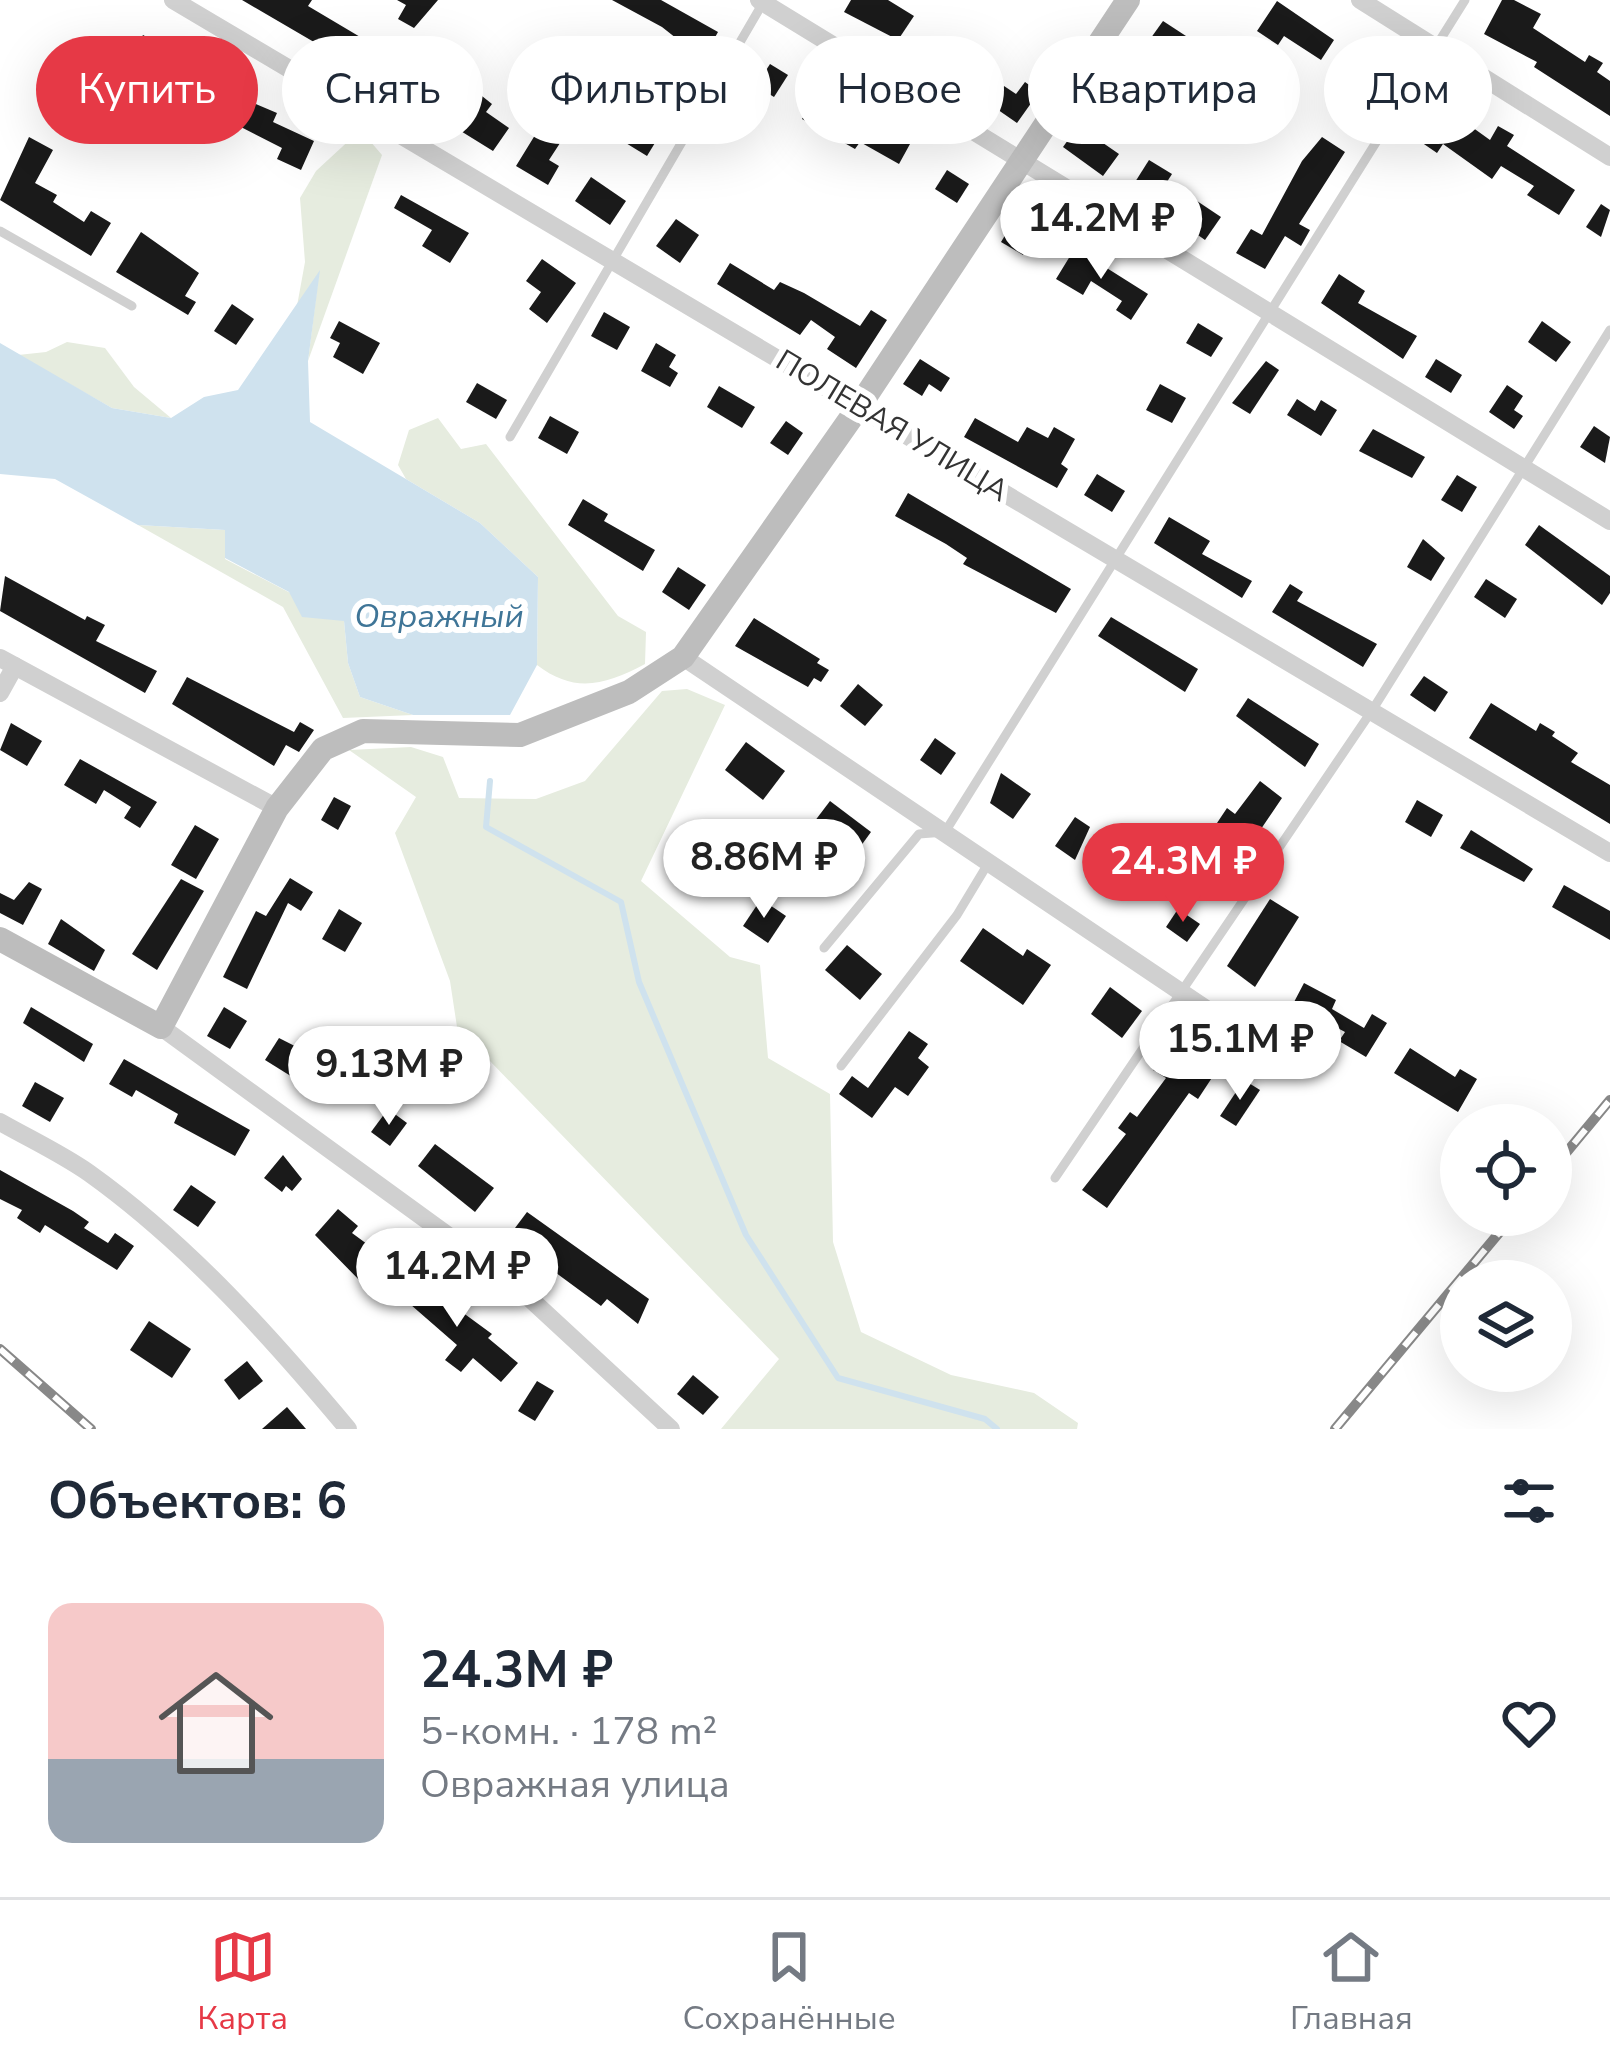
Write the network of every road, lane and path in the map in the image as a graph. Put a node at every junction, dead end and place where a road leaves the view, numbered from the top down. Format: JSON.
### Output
{"nodes":[{"id":1,"x":173,"y":0,"type":"edge"},
{"id":2,"x":1128,"y":0,"type":"edge"},
{"id":3,"x":1360,"y":0,"type":"edge"},
{"id":4,"x":1465,"y":0,"type":"edge"},
{"id":5,"x":762,"y":1,"type":"edge"},
{"id":6,"x":1419,"y":36,"type":"edge"},
{"id":7,"x":1444,"y":36,"type":"edge"},
{"id":8,"x":1492,"y":82,"type":"edge"},
{"id":9,"x":1376,"y":144,"type":"edge"},
{"id":10,"x":1610,"y":157,"type":"edge"},
{"id":11,"x":1020,"y":159,"type":"junction"},
{"id":12,"x":0,"y":231,"type":"edge"},
{"id":13,"x":612,"y":258,"type":"junction"},
{"id":14,"x":131,"y":306,"type":"dead end"},
{"id":15,"x":1271,"y":312,"type":"junction"},
{"id":16,"x":1610,"y":330,"type":"edge"},
{"id":17,"x":858,"y":409,"type":"junction"},
{"id":18,"x":510,"y":437,"type":"dead end"},
{"id":19,"x":1524,"y":469,"type":"junction"},
{"id":20,"x":1610,"y":521,"type":"edge"},
{"id":21,"x":1115,"y":557,"type":"junction"},
{"id":22,"x":683,"y":657,"type":"junction"},
{"id":23,"x":7,"y":662,"type":"edge"},
{"id":24,"x":0,"y":693,"type":"edge"},
{"id":25,"x":1373,"y":709,"type":"junction"},
{"id":26,"x":278,"y":808,"type":"junction"},
{"id":27,"x":945,"y":832,"type":"junction"},
{"id":28,"x":1610,"y":853,"type":"edge"},
{"id":29,"x":989,"y":862,"type":"junction"},
{"id":30,"x":0,"y":939,"type":"edge"},
{"id":31,"x":824,"y":948,"type":"dead end"},
{"id":32,"x":1181,"y":988,"type":"junction"},
{"id":33,"x":161,"y":1027,"type":"junction"},
{"id":34,"x":1276,"y":1056,"type":"dead end"},
{"id":35,"x":841,"y":1066,"type":"dead end"},
{"id":36,"x":0,"y":1122,"type":"edge"},
{"id":37,"x":1055,"y":1178,"type":"dead end"},
{"id":38,"x":348,"y":1429,"type":"edge"},
{"id":39,"x":671,"y":1429,"type":"edge"}],
"edges":[{"from":1,"to":13,"type":"street","name":"ПОЛЕВАЯ УЛИЦА"},
{"from":2,"to":11,"type":"street"},
{"from":3,"to":6,"type":"street"},
{"from":4,"to":7,"type":"lane"},
{"from":5,"to":11,"type":"street"},
{"from":5,"to":13,"type":"lane"},
{"from":8,"to":10,"type":"street"},
{"from":9,"to":15,"type":"lane"},
{"from":11,"to":15,"type":"street"},
{"from":11,"to":17,"type":"street"},
{"from":12,"to":14,"type":"lane"},
{"from":13,"to":17,"type":"street","name":"ПОЛЕВАЯ УЛИЦА"},
{"from":13,"to":18,"type":"lane"},
{"from":15,"to":19,"type":"street"},
{"from":15,"to":21,"type":"lane"},
{"from":16,"to":19,"type":"lane"},
{"from":17,"to":21,"type":"street","name":"ПОЛЕВАЯ УЛИЦА"},
{"from":17,"to":22,"type":"street"},
{"from":19,"to":20,"type":"street"},
{"from":19,"to":25,"type":"lane"},
{"from":21,"to":25,"type":"street","name":"ПОЛЕВАЯ УЛИЦА"},
{"from":21,"to":27,"type":"lane"},
{"from":22,"to":26,"type":"street"},
{"from":22,"to":27,"type":"street"},
{"from":23,"to":24,"type":"street"},
{"from":23,"to":26,"type":"street"},
{"from":25,"to":28,"type":"street","name":"ПОЛЕВАЯ УЛИЦА"},
{"from":25,"to":32,"type":"lane"},
{"from":26,"to":33,"type":"street"},
{"from":27,"to":29,"type":"street"},
{"from":27,"to":31,"type":"lane"},
{"from":29,"to":32,"type":"street"},
{"from":29,"to":35,"type":"lane"},
{"from":30,"to":33,"type":"street"},
{"from":32,"to":34,"type":"street"},
{"from":32,"to":37,"type":"lane"},
{"from":33,"to":39,"type":"street"},
{"from":36,"to":38,"type":"street"}]}
